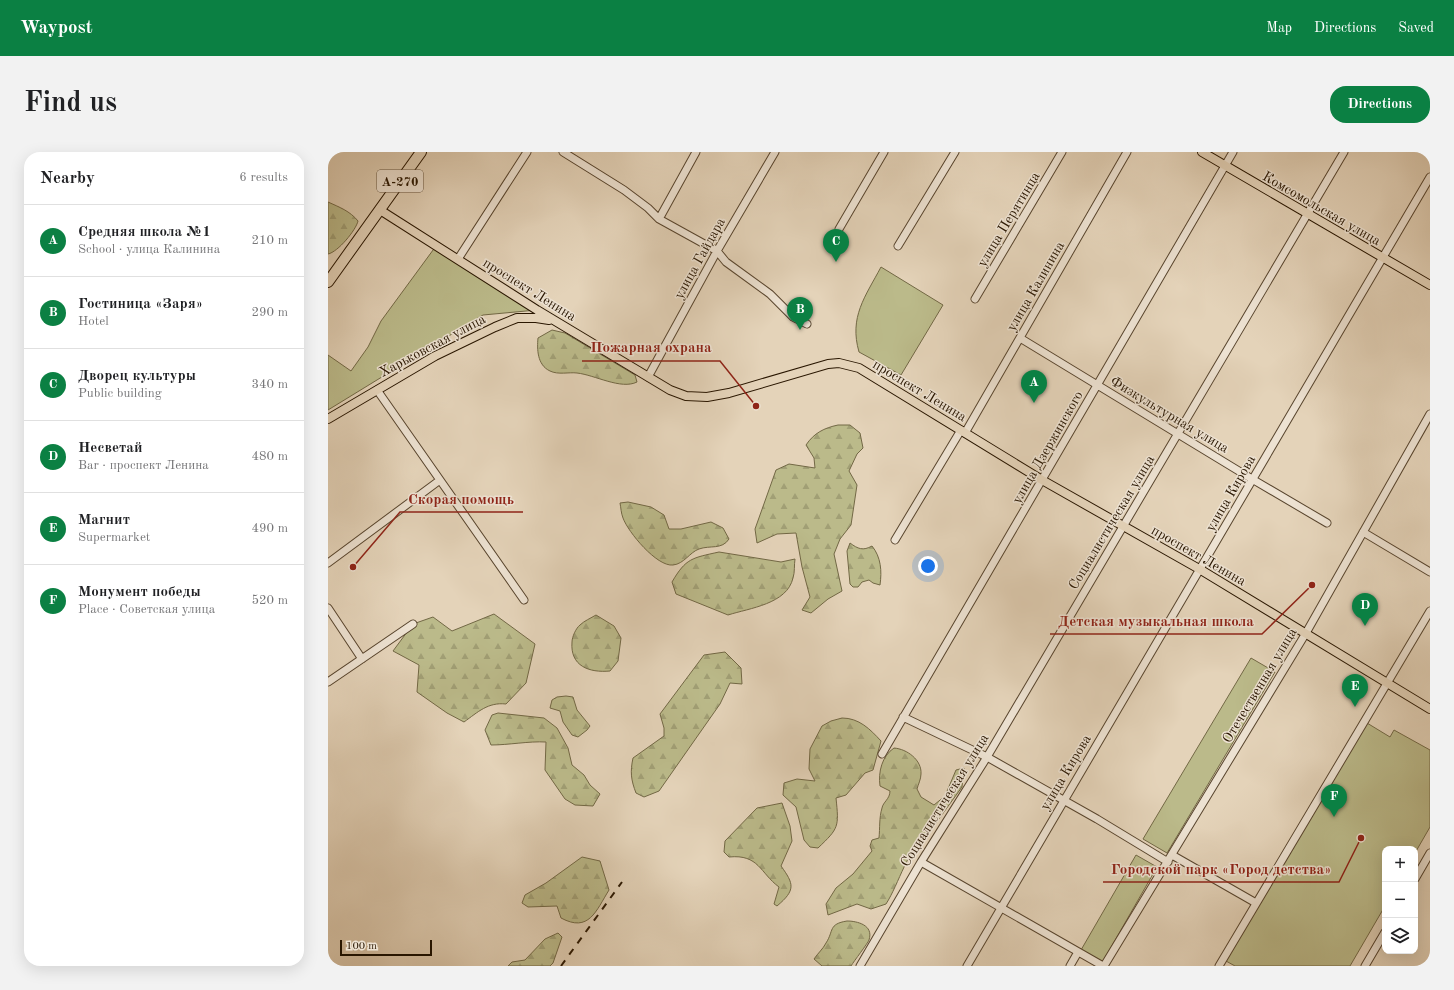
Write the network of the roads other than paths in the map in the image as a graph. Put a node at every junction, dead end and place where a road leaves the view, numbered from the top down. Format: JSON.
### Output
{"nodes":[{"id":1,"x":421,"y":152,"type":"edge"},
{"id":2,"x":527,"y":152,"type":"edge"},
{"id":3,"x":564,"y":152,"type":"edge"},
{"id":4,"x":696,"y":152,"type":"edge"},
{"id":5,"x":775,"y":152,"type":"edge"},
{"id":6,"x":884,"y":152,"type":"edge"},
{"id":7,"x":954,"y":152,"type":"edge"},
{"id":8,"x":1062,"y":152,"type":"edge"},
{"id":9,"x":1127,"y":152,"type":"edge"},
{"id":10,"x":1202,"y":152,"type":"edge"},
{"id":11,"x":1234,"y":152,"type":"edge"},
{"id":12,"x":1344,"y":152,"type":"edge"},
{"id":13,"x":1226,"y":166,"type":"junction"},
{"id":14,"x":1430,"y":177,"type":"edge"},
{"id":15,"x":380,"y":210,"type":"junction"},
{"id":16,"x":1308,"y":214,"type":"junction"},
{"id":17,"x":659,"y":219,"type":"junction"},
{"id":18,"x":839,"y":229,"type":"dead end"},
{"id":19,"x":898,"y":246,"type":"dead end"},
{"id":20,"x":717,"y":251,"type":"junction"},
{"id":21,"x":1384,"y":258,"type":"junction"},
{"id":22,"x":458,"y":259,"type":"junction"},
{"id":23,"x":328,"y":282,"type":"edge"},
{"id":24,"x":1430,"y":286,"type":"edge"},
{"id":25,"x":975,"y":300,"type":"dead end"},
{"id":26,"x":556,"y":322,"type":"junction"},
{"id":27,"x":807,"y":324,"type":"dead end"},
{"id":28,"x":1020,"y":338,"type":"junction"},
{"id":29,"x":648,"y":377,"type":"junction"},
{"id":30,"x":1098,"y":385,"type":"junction"},
{"id":31,"x":377,"y":390,"type":"junction"},
{"id":32,"x":1430,"y":414,"type":"edge"},
{"id":33,"x":328,"y":419,"type":"edge"},
{"id":34,"x":963,"y":432,"type":"junction"},
{"id":35,"x":1178,"y":434,"type":"junction"},
{"id":36,"x":1252,"y":479,"type":"junction"},
{"id":37,"x":440,"y":480,"type":"junction"},
{"id":38,"x":1042,"y":480,"type":"junction"},
{"id":39,"x":1327,"y":523,"type":"dead end"},
{"id":40,"x":1124,"y":526,"type":"junction"},
{"id":41,"x":1363,"y":532,"type":"junction"},
{"id":42,"x":895,"y":540,"type":"dead end"},
{"id":43,"x":328,"y":563,"type":"edge"},
{"id":44,"x":1200,"y":570,"type":"junction"},
{"id":45,"x":1430,"y":572,"type":"edge"},
{"id":46,"x":524,"y":600,"type":"dead end"},
{"id":47,"x":328,"y":608,"type":"edge"},
{"id":48,"x":1430,"y":611,"type":"edge"},
{"id":49,"x":413,"y":624,"type":"dead end"},
{"id":50,"x":1306,"y":633,"type":"junction"},
{"id":51,"x":362,"y":659,"type":"junction"},
{"id":52,"x":328,"y":682,"type":"edge"},
{"id":53,"x":1387,"y":684,"type":"junction"},
{"id":54,"x":1430,"y":709,"type":"edge"},
{"id":55,"x":903,"y":717,"type":"junction"},
{"id":56,"x":882,"y":754,"type":"dead end"},
{"id":57,"x":987,"y":757,"type":"junction"},
{"id":58,"x":1063,"y":800,"type":"junction"},
{"id":59,"x":1430,"y":853,"type":"edge"},
{"id":60,"x":1172,"y":855,"type":"junction"},
{"id":61,"x":921,"y":862,"type":"junction"},
{"id":62,"x":1168,"y":862,"type":"junction"},
{"id":63,"x":1418,"y":874,"type":"edge"},
{"id":64,"x":1256,"y":903,"type":"junction"},
{"id":65,"x":1001,"y":908,"type":"junction"},
{"id":66,"x":1382,"y":937,"type":"edge"},
{"id":67,"x":1078,"y":952,"type":"junction"},
{"id":68,"x":860,"y":966,"type":"edge"},
{"id":69,"x":967,"y":966,"type":"edge"},
{"id":70,"x":1070,"y":966,"type":"edge"},
{"id":71,"x":1103,"y":966,"type":"edge"},
{"id":72,"x":1219,"y":966,"type":"edge"},
{"id":73,"x":1365,"y":966,"type":"edge"}],
"edges":[{"from":1,"to":15,"type":"highway","number":"А-270"},
{"from":2,"to":22,"type":"street"},
{"from":3,"to":17,"type":"street"},
{"from":4,"to":17,"type":"street"},
{"from":5,"to":20,"type":"street","name":"улица Гайдара"},
{"from":6,"to":18,"type":"street"},
{"from":7,"to":19,"type":"street"},
{"from":8,"to":25,"type":"street","name":"улица Перятинца"},
{"from":9,"to":28,"type":"street","name":"улица Калинина"},
{"from":10,"to":13,"type":"main road","name":"Комсомольская улица"},
{"from":11,"to":13,"type":"street","name":"улица Дзержинского"},
{"from":12,"to":16,"type":"street","name":"Социалистическая улица"},
{"from":13,"to":16,"type":"main road","name":"Комсомольская улица"},
{"from":13,"to":30,"type":"street","name":"улица Дзержинского"},
{"from":14,"to":21,"type":"street","name":"улица Кирова"},
{"from":15,"to":22,"type":"main road","name":"проспект Ленина"},
{"from":15,"to":23,"type":"highway","number":"А-270"},
{"from":16,"to":21,"type":"main road","name":"Комсомольская улица"},
{"from":16,"to":35,"type":"street","name":"Социалистическая улица"},
{"from":17,"to":20,"type":"street"},
{"from":20,"to":27,"type":"street"},
{"from":20,"to":29,"type":"street","name":"улица Гайдара"},
{"from":21,"to":24,"type":"main road","name":"Комсомольская улица"},
{"from":21,"to":36,"type":"street","name":"улица Кирова"},
{"from":22,"to":26,"type":"main road","name":"проспект Ленина"},
{"from":26,"to":29,"type":"main road","name":"проспект Ленина"},
{"from":26,"to":31,"type":"main road","name":"Харьковская улица"},
{"from":28,"to":30,"type":"street","name":"Физкультурная улица"},
{"from":28,"to":34,"type":"street","name":"улица Калинина"},
{"from":29,"to":34,"type":"main road","name":"проспект Ленина"},
{"from":30,"to":35,"type":"street","name":"Физкультурная улица"},
{"from":30,"to":38,"type":"street","name":"улица Дзержинского"},
{"from":31,"to":33,"type":"main road","name":"Харьковская улица"},
{"from":31,"to":37,"type":"street"},
{"from":32,"to":41,"type":"street","name":"Отечественная улица"},
{"from":34,"to":38,"type":"main road","name":"проспект Ленина"},
{"from":34,"to":42,"type":"street","name":"улица Калинина"},
{"from":35,"to":36,"type":"street","name":"Физкультурная улица"},
{"from":35,"to":40,"type":"street","name":"Социалистическая улица"},
{"from":36,"to":39,"type":"street","name":"Физкультурная улица"},
{"from":36,"to":44,"type":"street","name":"улица Кирова"},
{"from":37,"to":43,"type":"street"},
{"from":37,"to":46,"type":"street"},
{"from":38,"to":40,"type":"main road","name":"проспект Ленина"},
{"from":38,"to":55,"type":"street","name":"улица Дзержинского"},
{"from":40,"to":44,"type":"main road","name":"проспект Ленина"},
{"from":40,"to":57,"type":"street","name":"Социалистическая улица"},
{"from":41,"to":45,"type":"street"},
{"from":41,"to":50,"type":"street","name":"Отечественная улица"},
{"from":44,"to":50,"type":"main road","name":"проспект Ленина"},
{"from":44,"to":58,"type":"street","name":"улица Кирова"},
{"from":47,"to":51,"type":"street"},
{"from":48,"to":53,"type":"street"},
{"from":49,"to":51,"type":"street"},
{"from":50,"to":53,"type":"main road","name":"проспект Ленина"},
{"from":50,"to":60,"type":"street","name":"Отечественная улица"},
{"from":51,"to":52,"type":"street"},
{"from":53,"to":54,"type":"main road","name":"проспект Ленина"},
{"from":53,"to":64,"type":"street"},
{"from":55,"to":56,"type":"street","name":"улица Дзержинского"},
{"from":55,"to":57,"type":"street"},
{"from":57,"to":58,"type":"street"},
{"from":57,"to":61,"type":"street","name":"Социалистическая улица"},
{"from":58,"to":62,"type":"street"},
{"from":58,"to":65,"type":"street","name":"улица Кирова"},
{"from":59,"to":63,"type":"street"},
{"from":60,"to":62,"type":"street","name":"Отечественная улица"},
{"from":60,"to":64,"type":"street"},
{"from":61,"to":65,"type":"street"},
{"from":61,"to":68,"type":"street","name":"Социалистическая улица"},
{"from":62,"to":71,"type":"street","name":"Отечественная улица"},
{"from":64,"to":72,"type":"street"},
{"from":65,"to":67,"type":"street"},
{"from":65,"to":69,"type":"street","name":"улица Кирова"},
{"from":66,"to":73,"type":"street"},
{"from":67,"to":70,"type":"street"},
{"from":67,"to":71,"type":"street"}]}
